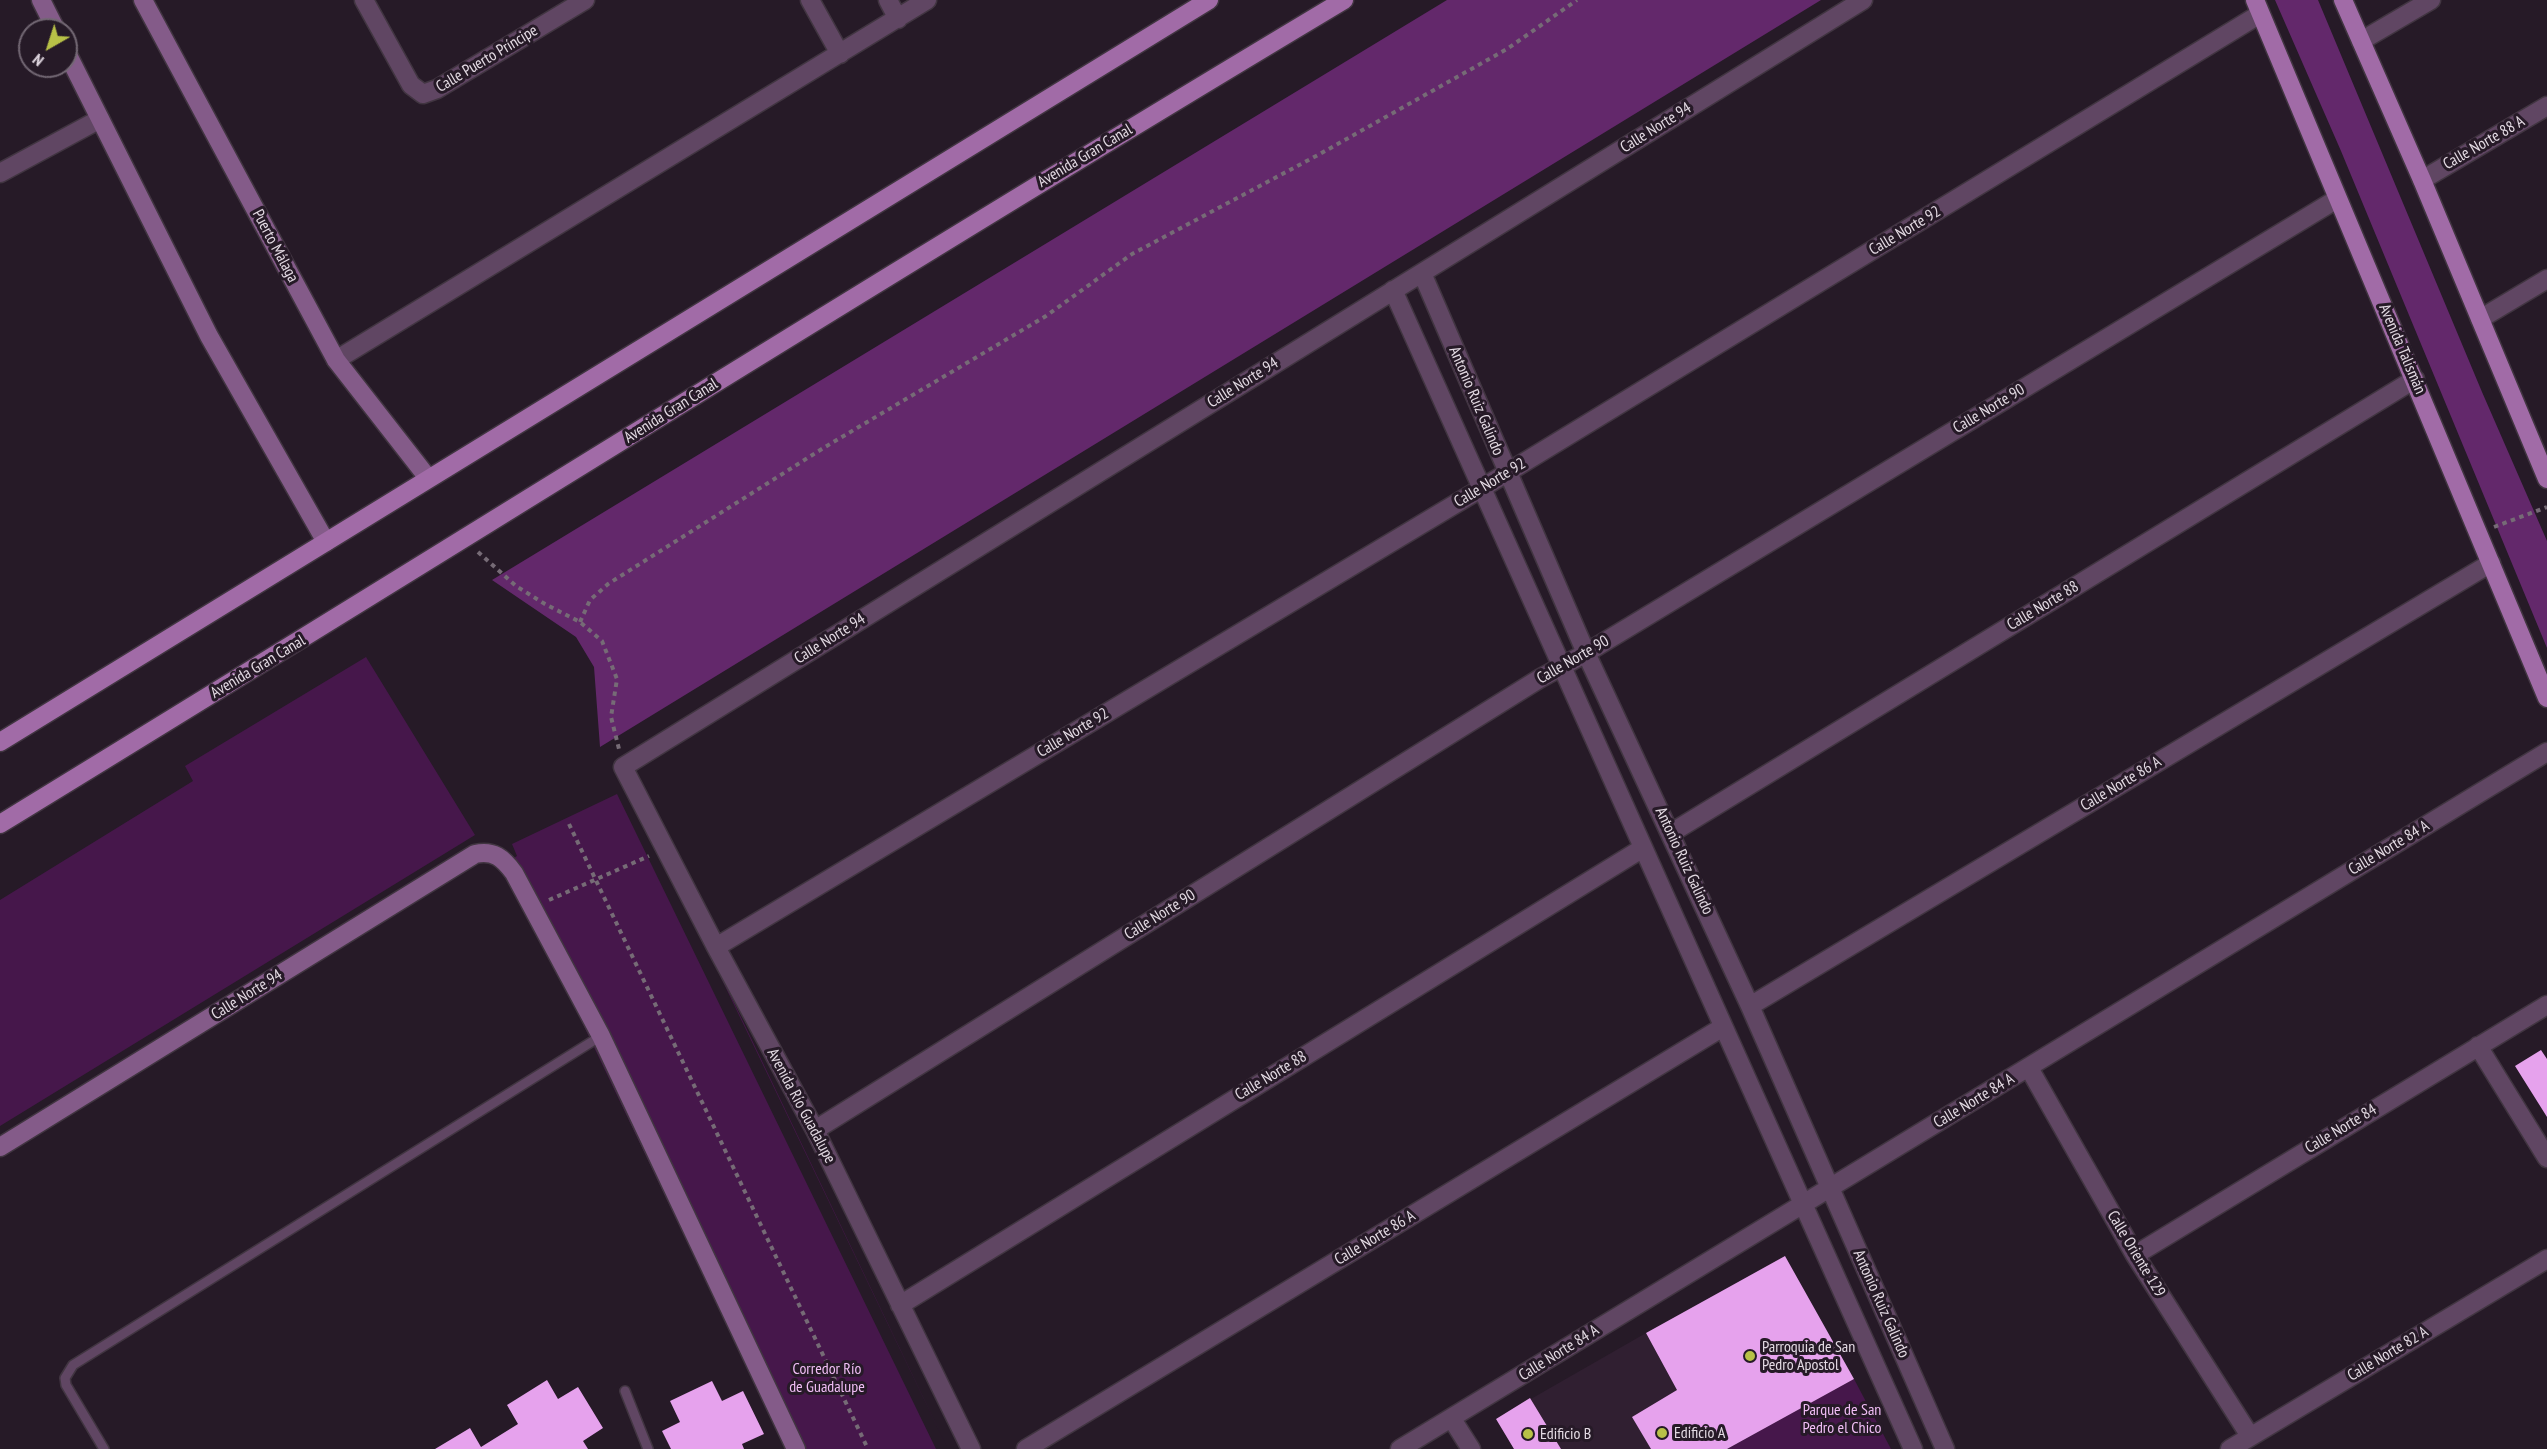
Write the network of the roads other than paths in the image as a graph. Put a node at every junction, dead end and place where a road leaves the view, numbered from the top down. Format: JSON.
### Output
{"nodes":[{"id":1,"x":41,"y":0,"type":"edge"},
{"id":2,"x":143,"y":0,"type":"edge"},
{"id":3,"x":364,"y":0,"type":"edge"},
{"id":4,"x":585,"y":0,"type":"edge"},
{"id":5,"x":810,"y":0,"type":"edge"},
{"id":6,"x":888,"y":0,"type":"edge"},
{"id":7,"x":927,"y":0,"type":"edge"},
{"id":8,"x":1209,"y":0,"type":"edge"},
{"id":9,"x":1344,"y":0,"type":"edge"},
{"id":10,"x":1863,"y":0,"type":"edge"},
{"id":11,"x":2343,"y":0,"type":"edge"},
{"id":12,"x":2431,"y":0,"type":"edge"},
{"id":13,"x":2258,"y":7,"type":"edge"},
{"id":14,"x":50,"y":18,"type":"edge"},
{"id":15,"x":898,"y":19,"type":"junction"},
{"id":16,"x":2361,"y":41,"type":"junction"},
{"id":17,"x":840,"y":54,"type":"junction"},
{"id":18,"x":78,"y":75,"type":"edge"},
{"id":19,"x":2547,"y":106,"type":"edge"},
{"id":20,"x":100,"y":119,"type":"junction"},
{"id":21,"x":0,"y":173,"type":"edge"},
{"id":22,"x":2421,"y":180,"type":"junction"},
{"id":23,"x":2337,"y":199,"type":"junction"},
{"id":24,"x":1422,"y":273,"type":"junction"},
{"id":25,"x":2547,"y":279,"type":"edge"},
{"id":26,"x":1393,"y":290,"type":"junction"},
{"id":27,"x":2480,"y":318,"type":"junction"},
{"id":28,"x":336,"y":360,"type":"junction"},
{"id":29,"x":2415,"y":379,"type":"junction"},
{"id":30,"x":2545,"y":467,"type":"edge"},
{"id":31,"x":1507,"y":473,"type":"junction"},
{"id":32,"x":428,"y":478,"type":"junction"},
{"id":33,"x":1482,"y":488,"type":"junction"},
{"id":34,"x":326,"y":542,"type":"junction"},
{"id":35,"x":2491,"y":563,"type":"junction"},
{"id":36,"x":1586,"y":653,"type":"junction"},
{"id":37,"x":1561,"y":668,"type":"junction"},
{"id":38,"x":2547,"y":699,"type":"edge"},
{"id":39,"x":0,"y":742,"type":"edge"},
{"id":40,"x":2547,"y":752,"type":"edge"},
{"id":41,"x":623,"y":767,"type":"joint"},
{"id":42,"x":0,"y":824,"type":"edge"},
{"id":43,"x":1671,"y":833,"type":"junction"},
{"id":44,"x":1643,"y":848,"type":"junction"},
{"id":45,"x":716,"y":947,"type":"junction"},
{"id":46,"x":2547,"y":1005,"type":"edge"},
{"id":47,"x":1750,"y":1006,"type":"junction"},
{"id":48,"x":1723,"y":1027,"type":"junction"},
{"id":49,"x":601,"y":1036,"type":"junction"},
{"id":50,"x":2478,"y":1046,"type":"junction"},
{"id":51,"x":2029,"y":1068,"type":"junction"},
{"id":52,"x":815,"y":1130,"type":"junction"},
{"id":53,"x":0,"y":1147,"type":"edge"},
{"id":54,"x":2547,"y":1158,"type":"edge"},
{"id":55,"x":1830,"y":1186,"type":"junction"},
{"id":56,"x":1803,"y":1202,"type":"junction"},
{"id":57,"x":2135,"y":1255,"type":"junction"},
{"id":58,"x":2547,"y":1259,"type":"edge"},
{"id":59,"x":900,"y":1305,"type":"junction"},
{"id":60,"x":625,"y":1391,"type":"dead end"},
{"id":61,"x":1452,"y":1419,"type":"junction"},
{"id":62,"x":2250,"y":1436,"type":"junction"},
{"id":63,"x":104,"y":1449,"type":"edge"},
{"id":64,"x":648,"y":1449,"type":"edge"},
{"id":65,"x":796,"y":1449,"type":"edge"},
{"id":66,"x":971,"y":1449,"type":"edge"},
{"id":67,"x":1026,"y":1449,"type":"edge"},
{"id":68,"x":1400,"y":1449,"type":"edge"},
{"id":69,"x":1471,"y":1449,"type":"edge"},
{"id":70,"x":1913,"y":1449,"type":"edge"},
{"id":71,"x":1945,"y":1449,"type":"edge"},
{"id":72,"x":2230,"y":1449,"type":"edge"}],
"edges":[{"from":1,"to":14,"type":"street"},
{"from":2,"to":28,"type":"street","name":"Puerto Málaga"},
{"from":3,"to":4,"type":"street","name":"Calle Puerto Príncipe"},
{"from":5,"to":17,"type":"street"},
{"from":6,"to":15,"type":"street"},
{"from":7,"to":15,"type":"street"},
{"from":8,"to":32,"type":"main road"},
{"from":9,"to":42,"type":"main road","name":"Avenida Gran Canal"},
{"from":10,"to":24,"type":"street","name":"Calle Norte 94"},
{"from":11,"to":16,"type":"main road"},
{"from":12,"to":16,"type":"street"},
{"from":13,"to":23,"type":"main road","name":"Avenida Talismán"},
{"from":13,"to":31,"type":"street","name":"Calle Norte 92"},
{"from":15,"to":17,"type":"street"},
{"from":16,"to":22,"type":"main road"},
{"from":17,"to":28,"type":"street"},
{"from":18,"to":20,"type":"street"},
{"from":19,"to":22,"type":"street","name":"Calle Norte 88 A"},
{"from":20,"to":21,"type":"street"},
{"from":20,"to":34,"type":"street"},
{"from":22,"to":27,"type":"main road"},
{"from":23,"to":29,"type":"main road","name":"Avenida Talismán"},
{"from":23,"to":36,"type":"street","name":"Calle Norte 90"},
{"from":24,"to":26,"type":"street","name":"Calle Norte 94"},
{"from":24,"to":31,"type":"street","name":"Antonio Ruiz Galindo"},
{"from":25,"to":27,"type":"street"},
{"from":26,"to":33,"type":"street","name":"Antonio Ruiz Galindo"},
{"from":26,"to":41,"type":"street","name":"Calle Norte 94"},
{"from":27,"to":30,"type":"main road"},
{"from":28,"to":32,"type":"street","name":"Puerto Málaga"},
{"from":29,"to":35,"type":"main road","name":"Avenida Talismán"},
{"from":29,"to":43,"type":"street","name":"Calle Norte 88"},
{"from":31,"to":33,"type":"street","name":"Calle Norte 92"},
{"from":31,"to":36,"type":"street","name":"Antonio Ruiz Galindo"},
{"from":32,"to":34,"type":"main road"},
{"from":33,"to":37,"type":"street","name":"Antonio Ruiz Galindo"},
{"from":33,"to":45,"type":"street","name":"Calle Norte 92"},
{"from":34,"to":39,"type":"main road"},
{"from":35,"to":38,"type":"main road","name":"Avenida Talismán"},
{"from":35,"to":47,"type":"street","name":"Calle Norte 86 A"},
{"from":36,"to":37,"type":"street","name":"Calle Norte 90"},
{"from":36,"to":43,"type":"street","name":"Antonio Ruiz Galindo"},
{"from":37,"to":44,"type":"street","name":"Antonio Ruiz Galindo"},
{"from":37,"to":52,"type":"street","name":"Calle Norte 90"},
{"from":40,"to":51,"type":"street","name":"Calle Norte 84 A"},
{"from":41,"to":45,"type":"street","name":"Avenida Río Guadalupe"},
{"from":43,"to":47,"type":"street","name":"Antonio Ruiz Galindo"},
{"from":44,"to":48,"type":"street","name":"Antonio Ruiz Galindo"},
{"from":44,"to":59,"type":"street","name":"Calle Norte 88"},
{"from":45,"to":52,"type":"street","name":"Avenida Río Guadalupe"},
{"from":46,"to":50,"type":"street","name":"Calle Norte 84"},
{"from":47,"to":55,"type":"street","name":"Antonio Ruiz Galindo"},
{"from":48,"to":56,"type":"street","name":"Antonio Ruiz Galindo"},
{"from":48,"to":67,"type":"street","name":"Calle Norte 86 A"},
{"from":49,"to":53,"type":"street","name":"Calle Norte 94"},
{"from":49,"to":63,"type":"lane"},
{"from":49,"to":65,"type":"street"},
{"from":50,"to":54,"type":"street"},
{"from":50,"to":57,"type":"street","name":"Calle Norte 84"},
{"from":51,"to":55,"type":"street","name":"Calle Norte 84 A"},
{"from":51,"to":57,"type":"street","name":"Calle Oriente 129"},
{"from":52,"to":59,"type":"street","name":"Avenida Río Guadalupe"},
{"from":55,"to":56,"type":"street","name":"Calle Norte 84 A"},
{"from":55,"to":71,"type":"street","name":"Antonio Ruiz Galindo"},
{"from":56,"to":61,"type":"street","name":"Calle Norte 84 A"},
{"from":56,"to":70,"type":"street","name":"Antonio Ruiz Galindo"},
{"from":57,"to":62,"type":"street","name":"Calle Oriente 129"},
{"from":58,"to":62,"type":"street","name":"Calle Norte 82 A"},
{"from":59,"to":66,"type":"street","name":"Avenida Río Guadalupe"},
{"from":60,"to":64,"type":"lane"},
{"from":61,"to":68,"type":"street","name":"Calle Norte 84 A"},
{"from":61,"to":69,"type":"street"},
{"from":62,"to":72,"type":"street","name":"Calle Norte 82 A"}]}
